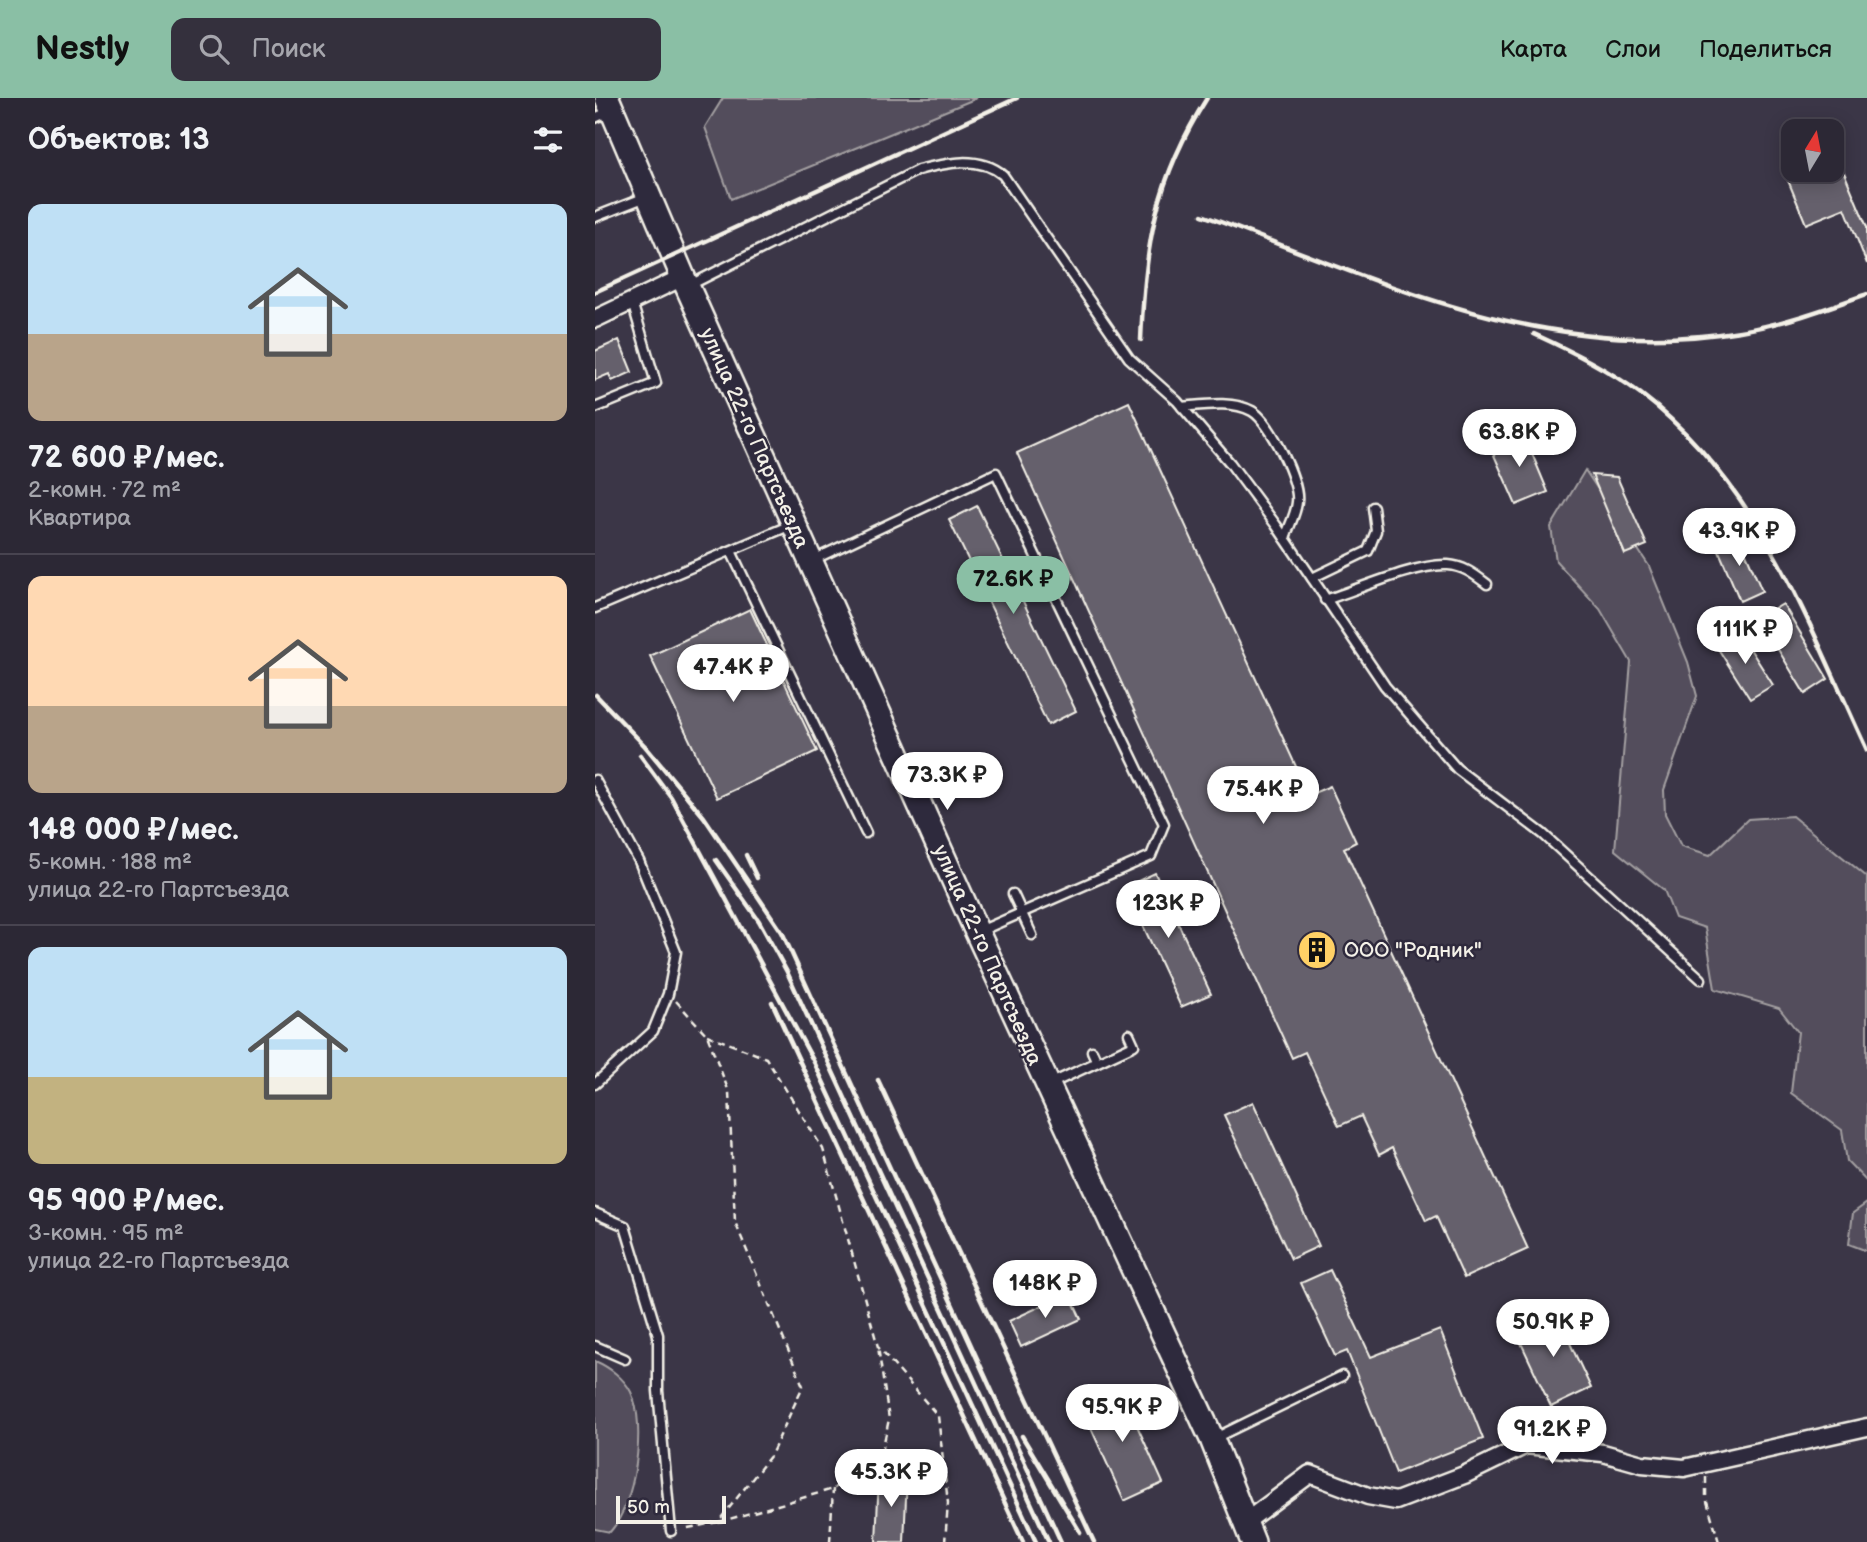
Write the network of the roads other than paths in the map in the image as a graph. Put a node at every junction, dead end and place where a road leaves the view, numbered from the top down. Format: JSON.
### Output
{"nodes":[{"id":1,"x":605,"y":108,"type":"edge"},
{"id":2,"x":649,"y":196,"type":"junction"},
{"id":3,"x":595,"y":217,"type":"edge"},
{"id":4,"x":685,"y":281,"type":"junction"},
{"id":5,"x":632,"y":302,"type":"junction"},
{"id":6,"x":595,"y":319,"type":"edge"},
{"id":7,"x":1182,"y":407,"type":"junction"},
{"id":8,"x":595,"y":408,"type":"edge"},
{"id":9,"x":1373,"y":507,"type":"dead end"},
{"id":10,"x":794,"y":524,"type":"junction"},
{"id":11,"x":1285,"y":538,"type":"junction"},
{"id":12,"x":731,"y":551,"type":"junction"},
{"id":13,"x":810,"y":561,"type":"junction"},
{"id":14,"x":1312,"y":578,"type":"junction"},
{"id":15,"x":1487,"y":584,"type":"dead end"},
{"id":16,"x":1325,"y":600,"type":"junction"},
{"id":17,"x":595,"y":608,"type":"edge"},
{"id":18,"x":595,"y":780,"type":"edge"},
{"id":19,"x":866,"y":833,"type":"dead end"},
{"id":20,"x":1013,"y":894,"type":"dead end"},
{"id":21,"x":1021,"y":913,"type":"junction"},
{"id":22,"x":977,"y":932,"type":"junction"},
{"id":23,"x":1032,"y":935,"type":"dead end"},
{"id":24,"x":1701,"y":979,"type":"dead end"},
{"id":25,"x":1129,"y":1034,"type":"dead end"},
{"id":26,"x":1092,"y":1051,"type":"dead end"},
{"id":27,"x":1097,"y":1062,"type":"junction"},
{"id":28,"x":595,"y":1084,"type":"edge"},
{"id":29,"x":1048,"y":1085,"type":"junction"},
{"id":30,"x":595,"y":1213,"type":"edge"},
{"id":31,"x":595,"y":1346,"type":"edge"},
{"id":32,"x":625,"y":1359,"type":"dead end"},
{"id":33,"x":1342,"y":1376,"type":"dead end"},
{"id":34,"x":1867,"y":1427,"type":"edge"},
{"id":35,"x":1212,"y":1439,"type":"junction"},
{"id":36,"x":671,"y":1531,"type":"road end"},
{"id":37,"x":1248,"y":1532,"type":"edge"}],
"edges":[{"from":1,"to":2,"type":"street","name":"улица 22-го Партсъезда"},
{"from":2,"to":3,"type":"lane"},
{"from":2,"to":4,"type":"street","name":"улица 22-го Партсъезда"},
{"from":4,"to":5,"type":"street"},
{"from":4,"to":7,"type":"lane"},
{"from":4,"to":10,"type":"street","name":"улица 22-го Партсъезда"},
{"from":5,"to":6,"type":"street"},
{"from":5,"to":8,"type":"lane"},
{"from":7,"to":11,"type":"lane"},
{"from":7,"to":11,"type":"lane"},
{"from":9,"to":14,"type":"lane"},
{"from":10,"to":12,"type":"lane"},
{"from":10,"to":13,"type":"street","name":"улица 22-го Партсъезда"},
{"from":11,"to":14,"type":"lane"},
{"from":12,"to":17,"type":"lane"},
{"from":12,"to":19,"type":"lane"},
{"from":13,"to":21,"type":"lane"},
{"from":13,"to":22,"type":"street","name":"улица 22-го Партсъезда"},
{"from":14,"to":16,"type":"lane"},
{"from":15,"to":16,"type":"lane"},
{"from":16,"to":24,"type":"lane"},
{"from":18,"to":28,"type":"lane"},
{"from":20,"to":21,"type":"lane"},
{"from":21,"to":22,"type":"lane"},
{"from":21,"to":23,"type":"lane"},
{"from":22,"to":29,"type":"street","name":"улица 22-го Партсъезда"},
{"from":25,"to":27,"type":"lane"},
{"from":26,"to":27,"type":"lane"},
{"from":27,"to":29,"type":"lane"},
{"from":29,"to":35,"type":"street","name":"улица 22-го Партсъезда"},
{"from":30,"to":36,"type":"lane"},
{"from":31,"to":32,"type":"lane"},
{"from":33,"to":35,"type":"lane"},
{"from":34,"to":37,"type":"street"},
{"from":35,"to":37,"type":"street","name":"улица 22-го Партсъезда"}]}
